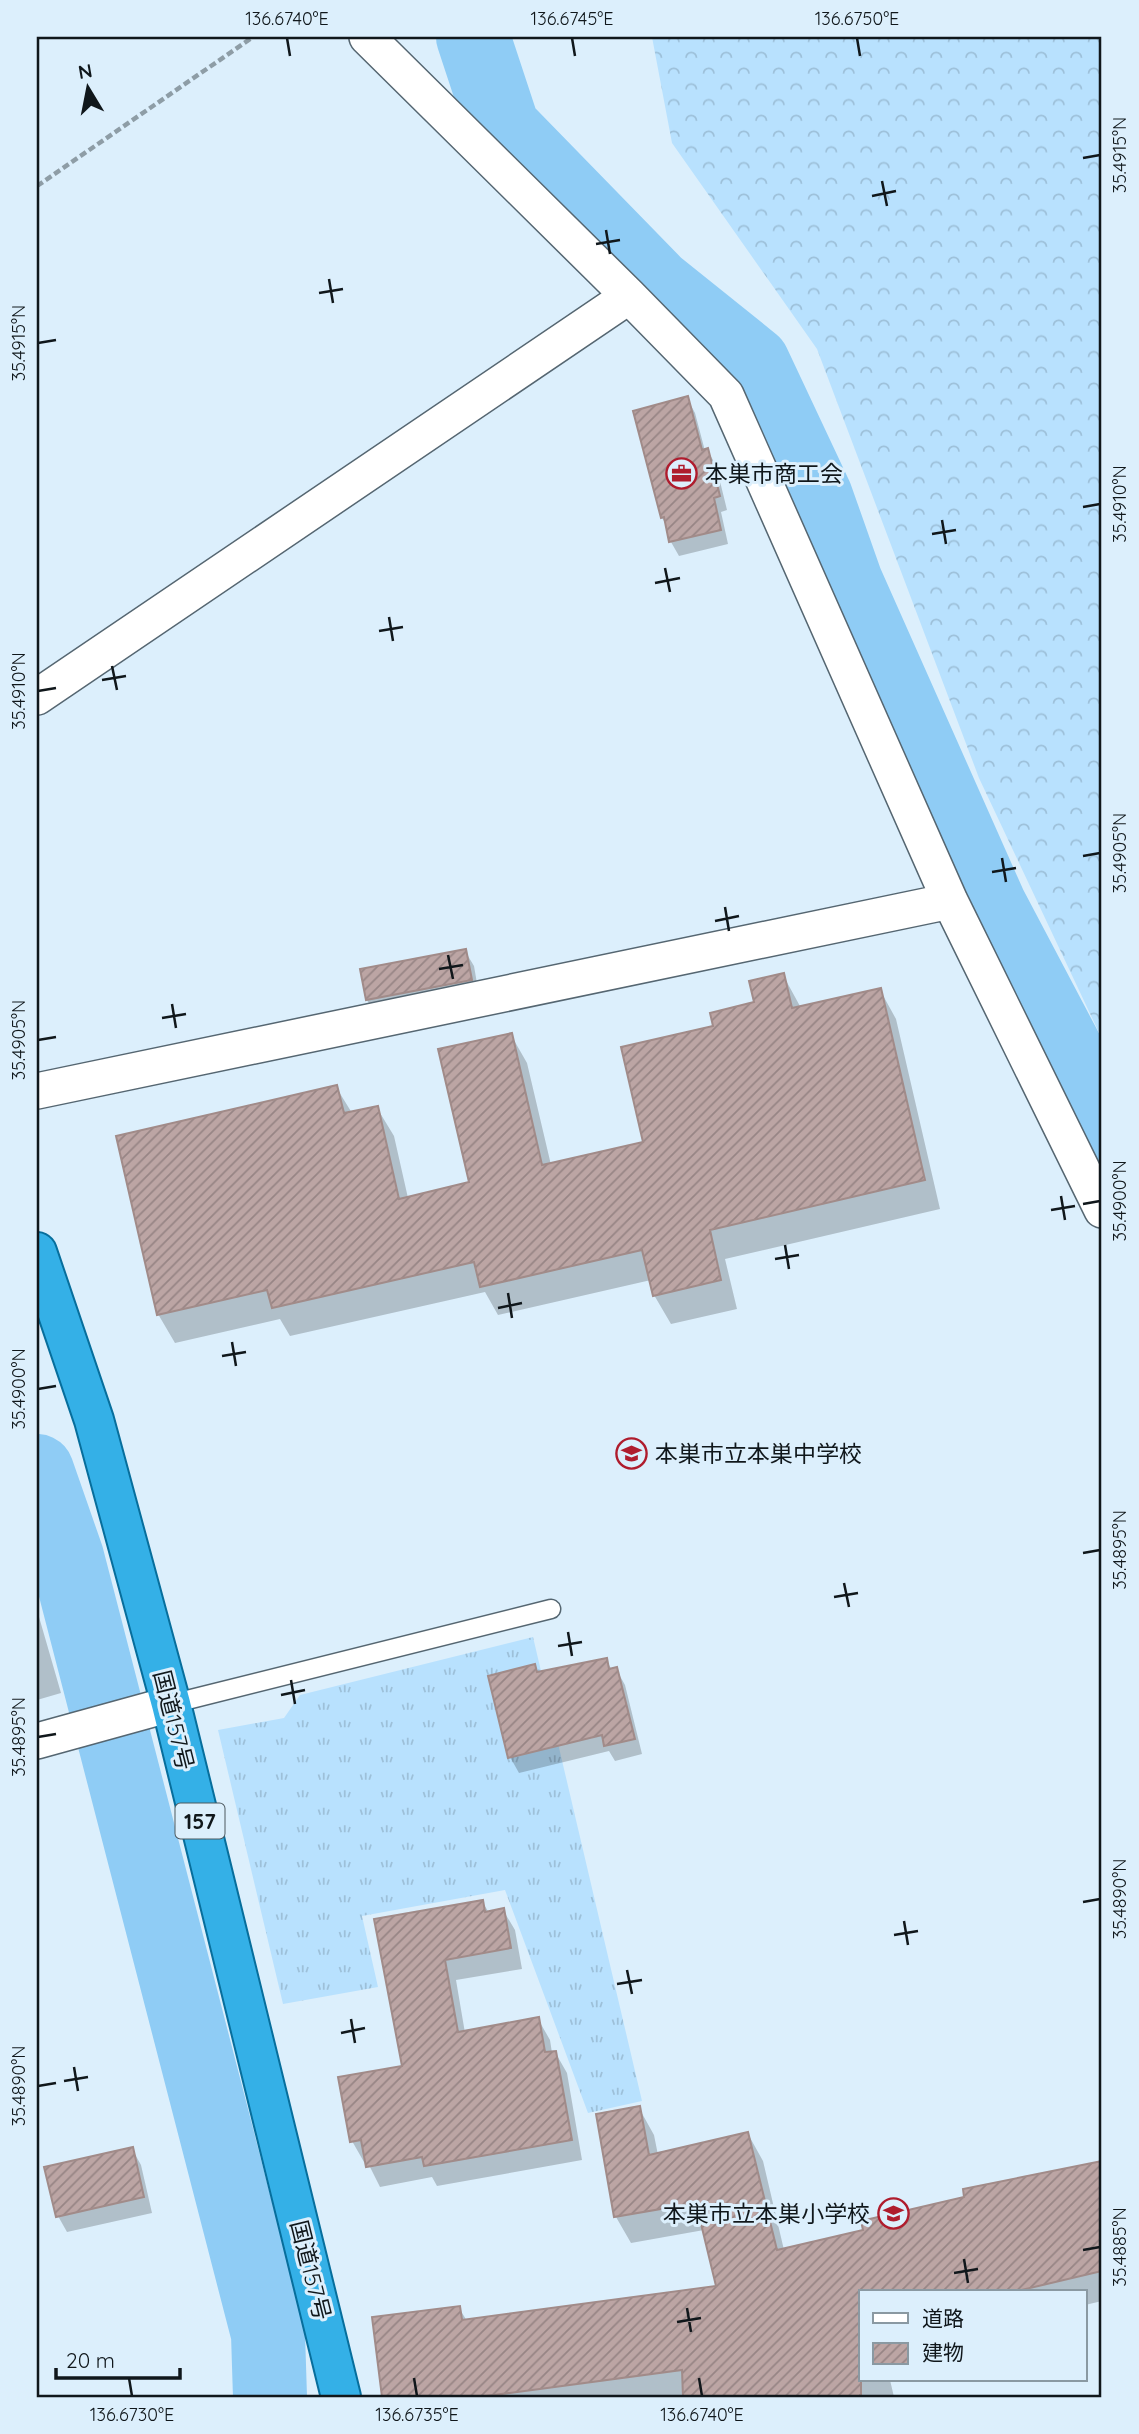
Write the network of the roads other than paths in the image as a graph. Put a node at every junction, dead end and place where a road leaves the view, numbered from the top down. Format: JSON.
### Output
{"nodes":[{"id":1,"x":367,"y":37,"type":"edge"},
{"id":2,"x":629,"y":296,"type":"junction"},
{"id":3,"x":37,"y":697,"type":"edge"},
{"id":4,"x":950,"y":901,"type":"junction"},
{"id":5,"x":37,"y":1091,"type":"edge"},
{"id":6,"x":1102,"y":1210,"type":"edge"},
{"id":7,"x":37,"y":1252,"type":"edge"},
{"id":8,"x":551,"y":1609,"type":"dead end"},
{"id":9,"x":171,"y":1703,"type":"junction"},
{"id":10,"x":37,"y":1741,"type":"edge"},
{"id":11,"x":341,"y":2397,"type":"edge"}],
"edges":[{"from":1,"to":2,"type":"street"},
{"from":2,"to":3,"type":"street"},
{"from":2,"to":4,"type":"street"},
{"from":4,"to":5,"type":"street"},
{"from":4,"to":6,"type":"street"},
{"from":7,"to":9,"type":"highway","name":"国道157号","number":"157"},
{"from":8,"to":9,"type":"lane"},
{"from":9,"to":10,"type":"street"},
{"from":9,"to":11,"type":"highway","name":"国道157号","number":"157"}]}
